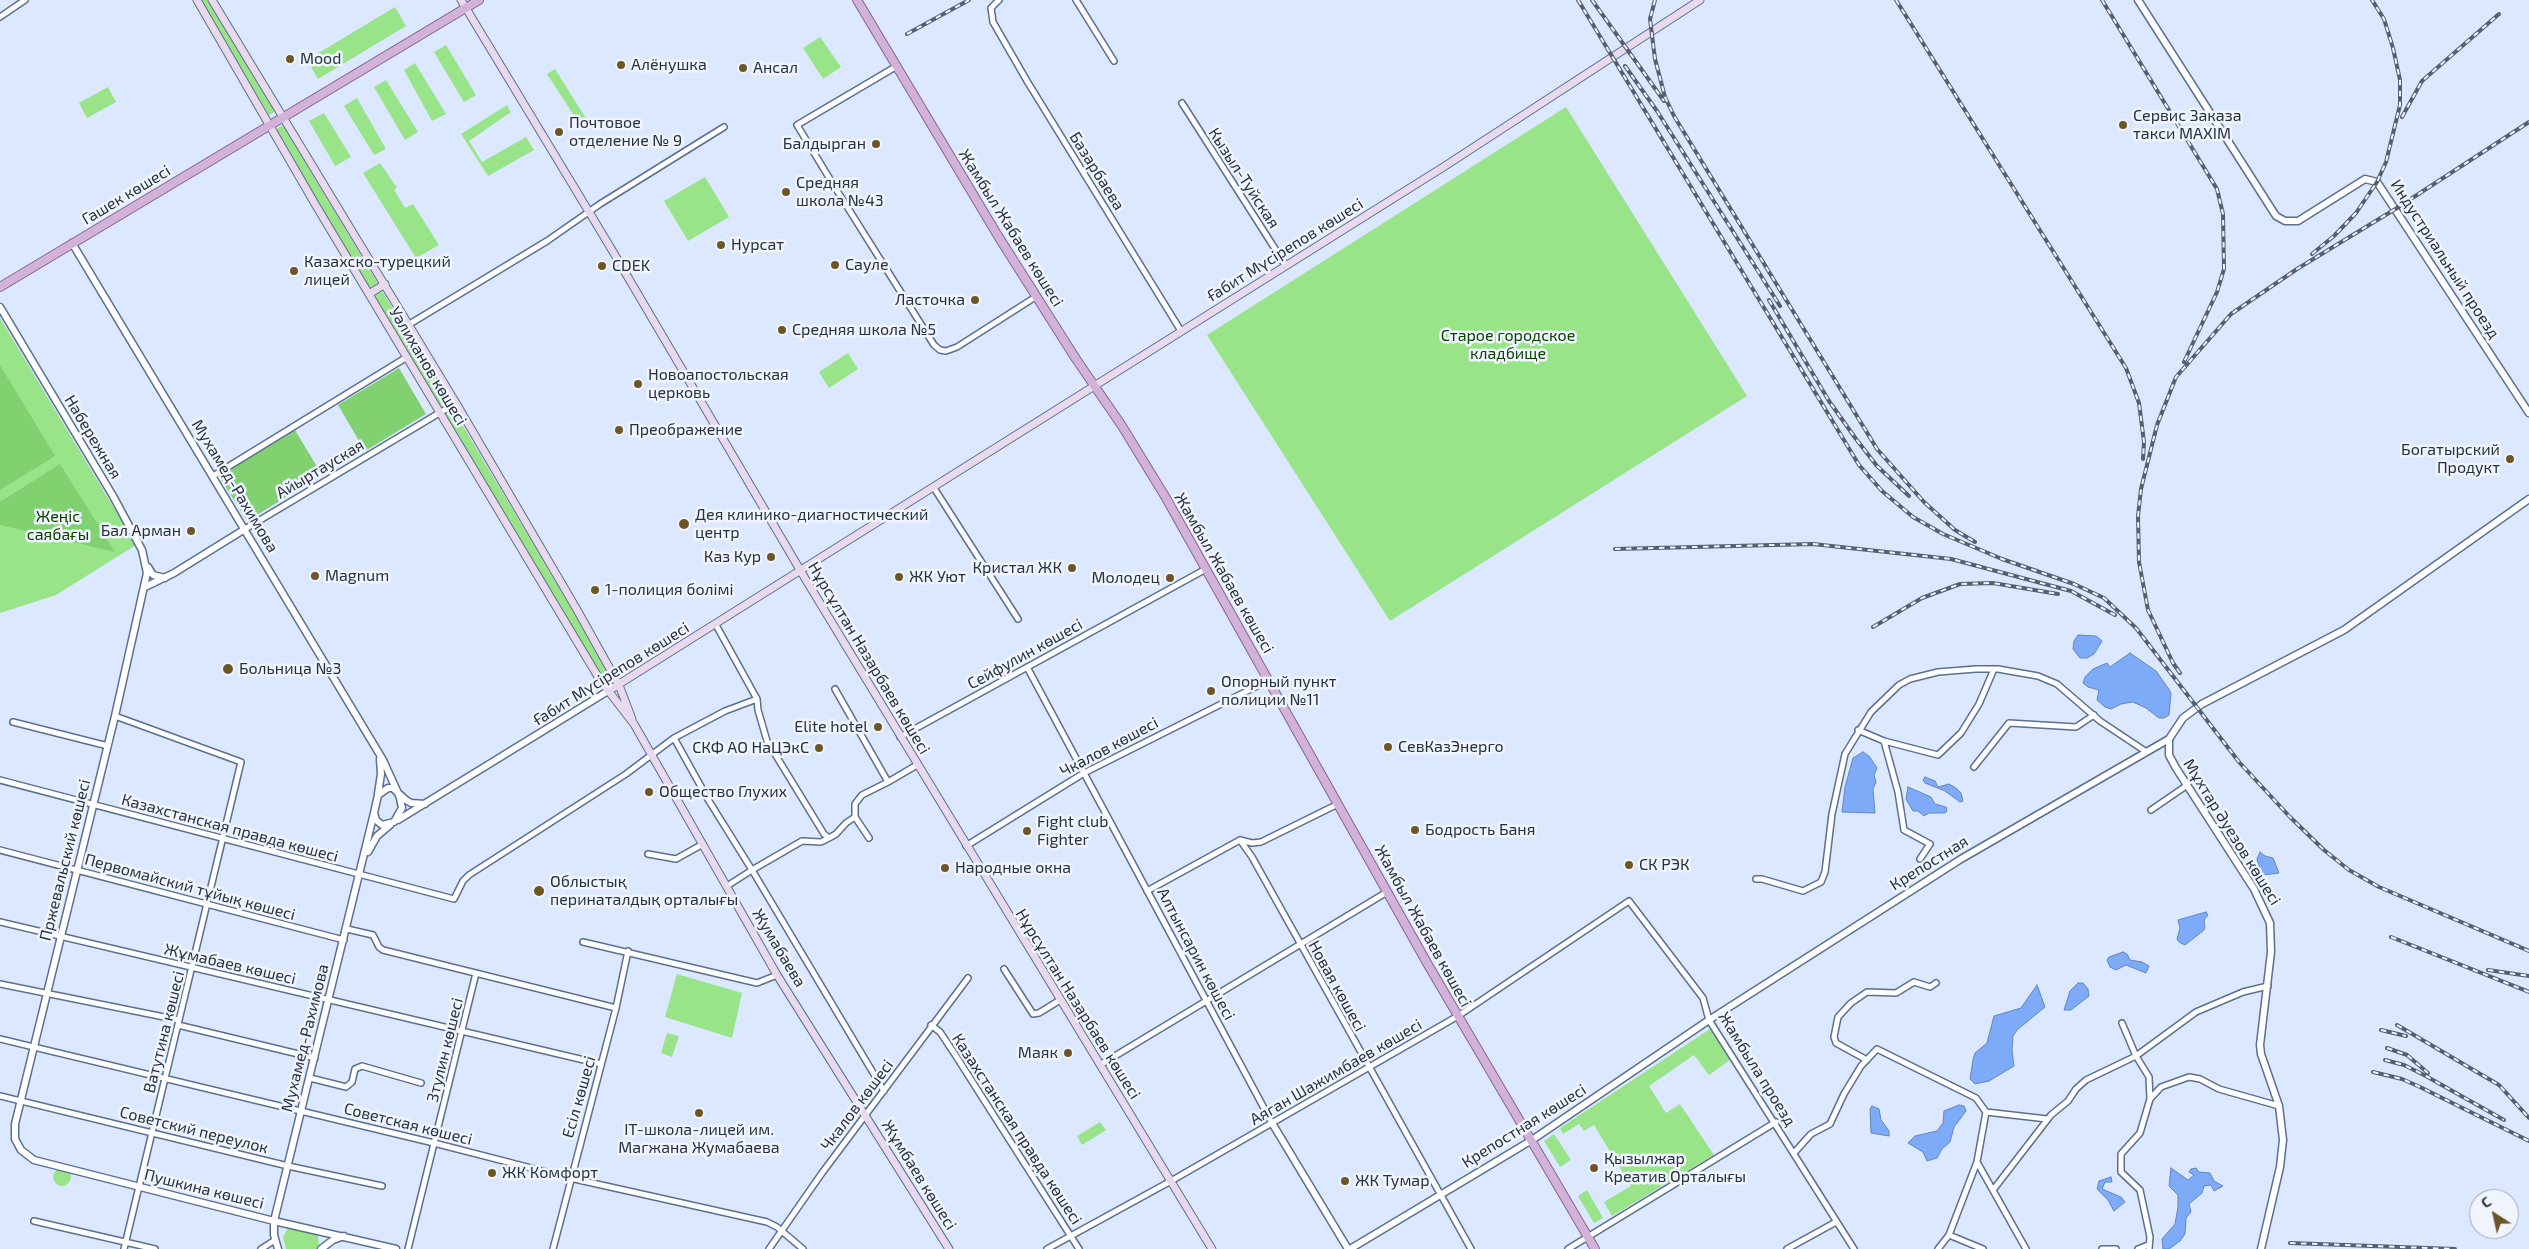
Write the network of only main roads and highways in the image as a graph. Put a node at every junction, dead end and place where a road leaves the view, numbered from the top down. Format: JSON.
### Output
{"nodes":[{"id":1,"x":197,"y":0,"type":"edge"},
{"id":2,"x":212,"y":0,"type":"edge"},
{"id":3,"x":461,"y":0,"type":"edge"},
{"id":4,"x":479,"y":0,"type":"edge"},
{"id":5,"x":857,"y":0,"type":"edge"},
{"id":6,"x":1700,"y":0,"type":"edge"},
{"id":7,"x":466,"y":8,"type":"junction"},
{"id":8,"x":284,"y":116,"type":"junction"},
{"id":9,"x":268,"y":126,"type":"junction"},
{"id":10,"x":385,"y":284,"type":"junction"},
{"id":11,"x":0,"y":287,"type":"edge"},
{"id":12,"x":369,"y":294,"type":"junction"},
{"id":13,"x":1095,"y":386,"type":"junction"},
{"id":14,"x":801,"y":571,"type":"junction"},
{"id":15,"x":619,"y":685,"type":"junction"},
{"id":16,"x":608,"y":691,"type":"junction"},
{"id":17,"x":634,"y":724,"type":"junction"},
{"id":18,"x":865,"y":1115,"type":"joint"},
{"id":19,"x":949,"y":1249,"type":"edge"},
{"id":20,"x":1212,"y":1249,"type":"edge"},
{"id":21,"x":1595,"y":1249,"type":"edge"}],
"edges":[{"from":1,"to":9,"type":"main road","name":"Уәлиханов көшесі"},
{"from":2,"to":8,"type":"main road","name":"Уәлиханов көшесі"},
{"from":3,"to":7,"type":"main road","name":"Нұрсұлтан Назарбаев көшесі"},
{"from":4,"to":7,"type":"main road","name":"Гашек көшесі"},
{"from":5,"to":13,"type":"main road","name":"Жамбыл Жабаев көшесі"},
{"from":6,"to":13,"type":"main road","name":"Ғабит Мүсірепов көшесі"},
{"from":7,"to":8,"type":"main road","name":"Гашек көшесі"},
{"from":7,"to":14,"type":"main road","name":"Нұрсұлтан Назарбаев көшесі"},
{"from":8,"to":9,"type":"main road","name":"Гашек көшесі"},
{"from":8,"to":10,"type":"main road","name":"Уәлиханов көшесі"},
{"from":9,"to":11,"type":"main road","name":"Гашек көшесі"},
{"from":9,"to":12,"type":"main road","name":"Уәлиханов көшесі"},
{"from":10,"to":12,"type":"main road"},
{"from":10,"to":15,"type":"main road","name":"Уәлиханов көшесі"},
{"from":12,"to":16,"type":"main road","name":"Уәлиханов көшесі"},
{"from":13,"to":14,"type":"main road","name":"Ғабит Мүсірепов көшесі"},
{"from":13,"to":21,"type":"main road","name":"Жамбыл Жабаев көшесі"},
{"from":14,"to":15,"type":"main road","name":"Ғабит Мүсірепов көшесі"},
{"from":14,"to":20,"type":"main road","name":"Нұрсұлтан Назарбаев көшесі"},
{"from":15,"to":16,"type":"main road","name":"Ғабит Мүсірепов көшесі"},
{"from":15,"to":17,"type":"main road"},
{"from":16,"to":17,"type":"main road","name":"Жумабаева"},
{"from":17,"to":18,"type":"main road","name":"Жумабаева"},
{"from":18,"to":19,"type":"main road","name":"Жұмбаев көшесі"}]}
